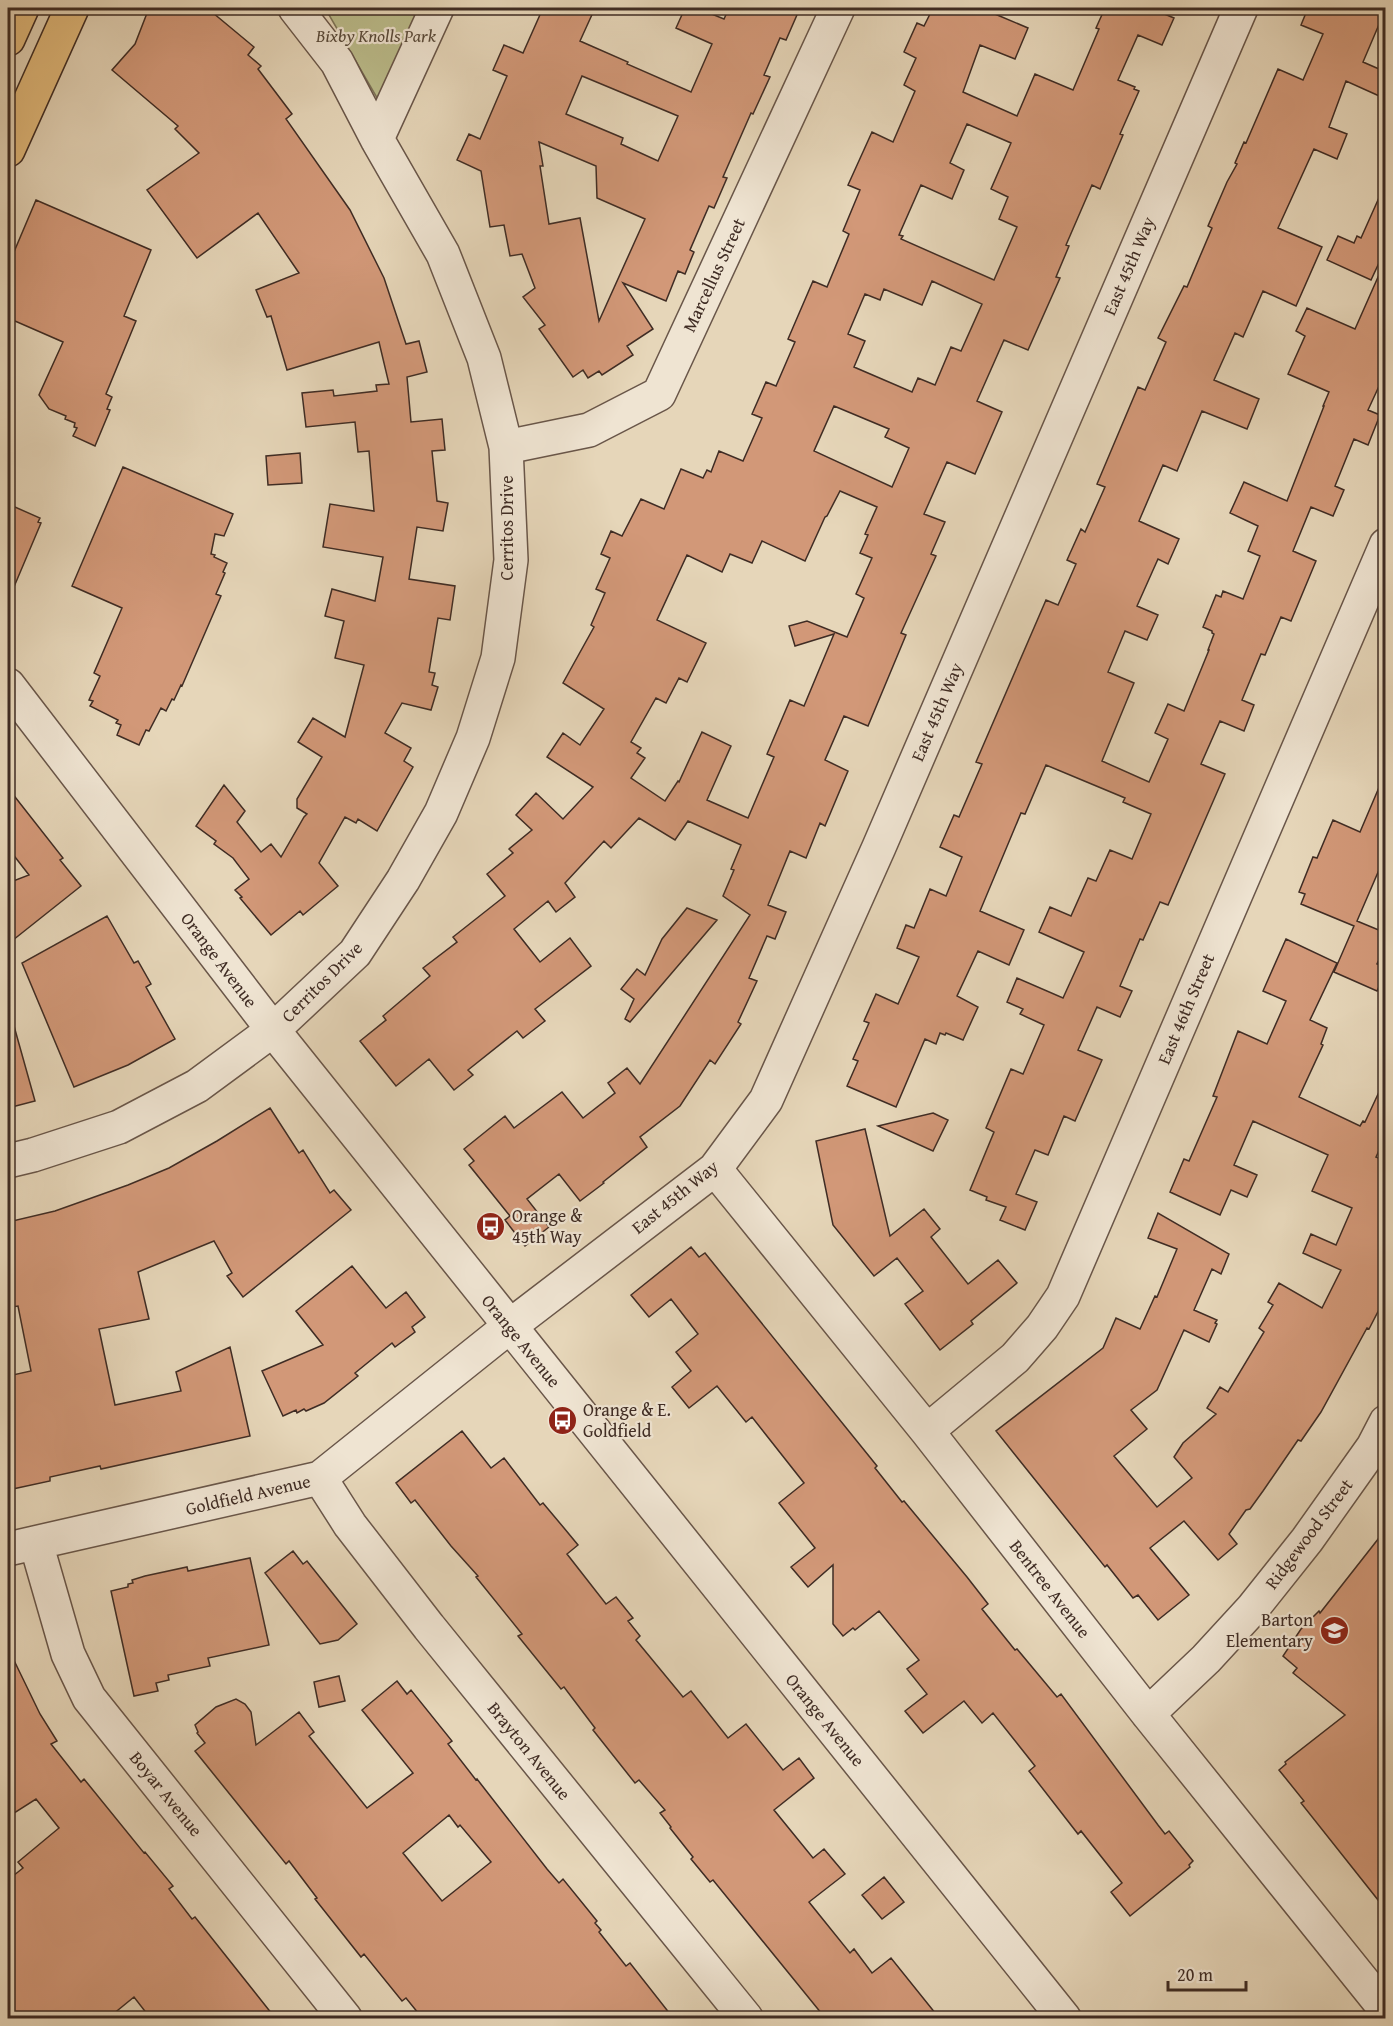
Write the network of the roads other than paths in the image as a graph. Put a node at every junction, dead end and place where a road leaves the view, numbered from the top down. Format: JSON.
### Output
{"nodes":[{"id":1,"x":22,"y":8,"type":"edge"},
{"id":2,"x":72,"y":8,"type":"edge"},
{"id":3,"x":294,"y":8,"type":"edge"},
{"id":4,"x":437,"y":8,"type":"edge"},
{"id":5,"x":838,"y":8,"type":"edge"},
{"id":6,"x":1241,"y":8,"type":"edge"},
{"id":7,"x":8,"y":39,"type":"edge"},
{"id":8,"x":377,"y":139,"type":"junction"},
{"id":9,"x":8,"y":150,"type":"edge"},
{"id":10,"x":506,"y":447,"type":"junction"},
{"id":11,"x":1386,"y":545,"type":"edge"},
{"id":12,"x":8,"y":686,"type":"edge"},
{"id":13,"x":273,"y":1030,"type":"junction"},
{"id":14,"x":8,"y":1161,"type":"edge"},
{"id":15,"x":715,"y":1168,"type":"junction"},
{"id":16,"x":510,"y":1326,"type":"junction"},
{"id":17,"x":1386,"y":1422,"type":"edge"},
{"id":18,"x":927,"y":1431,"type":"junction"},
{"id":19,"x":320,"y":1478,"type":"junction"},
{"id":20,"x":22,"y":1546,"type":"edge"},
{"id":21,"x":1148,"y":1714,"type":"junction"},
{"id":22,"x":1386,"y":2010,"type":"edge"},
{"id":23,"x":345,"y":2019,"type":"edge"},
{"id":24,"x":746,"y":2019,"type":"edge"},
{"id":25,"x":1064,"y":2019,"type":"edge"}],
"edges":[{"from":1,"to":7,"type":"main road"},
{"from":2,"to":9,"type":"main road"},
{"from":3,"to":8,"type":"street","name":"Cerritos Drive"},
{"from":4,"to":8,"type":"street"},
{"from":5,"to":10,"type":"street","name":"Marcellus Street"},
{"from":6,"to":15,"type":"street","name":"East 45th Way"},
{"from":8,"to":10,"type":"street","name":"Cerritos Drive"},
{"from":10,"to":13,"type":"street","name":"Cerritos Drive"},
{"from":11,"to":18,"type":"street","name":"East 46th Street"},
{"from":12,"to":13,"type":"street","name":"Orange Avenue"},
{"from":13,"to":14,"type":"street","name":"Cerritos Drive"},
{"from":13,"to":16,"type":"street","name":"Orange Avenue"},
{"from":15,"to":16,"type":"street","name":"East 45th Way"},
{"from":15,"to":18,"type":"street","name":"Bentree Avenue"},
{"from":16,"to":19,"type":"street","name":"Goldfield Avenue"},
{"from":16,"to":25,"type":"street","name":"Orange Avenue"},
{"from":17,"to":21,"type":"street","name":"Ridgewood Street"},
{"from":18,"to":21,"type":"street","name":"Bentree Avenue"},
{"from":19,"to":20,"type":"street","name":"Goldfield Avenue"},
{"from":19,"to":24,"type":"street","name":"Brayton Avenue"},
{"from":20,"to":23,"type":"street","name":"Boyar Avenue"},
{"from":21,"to":22,"type":"street","name":"Bentree Avenue"}]}
